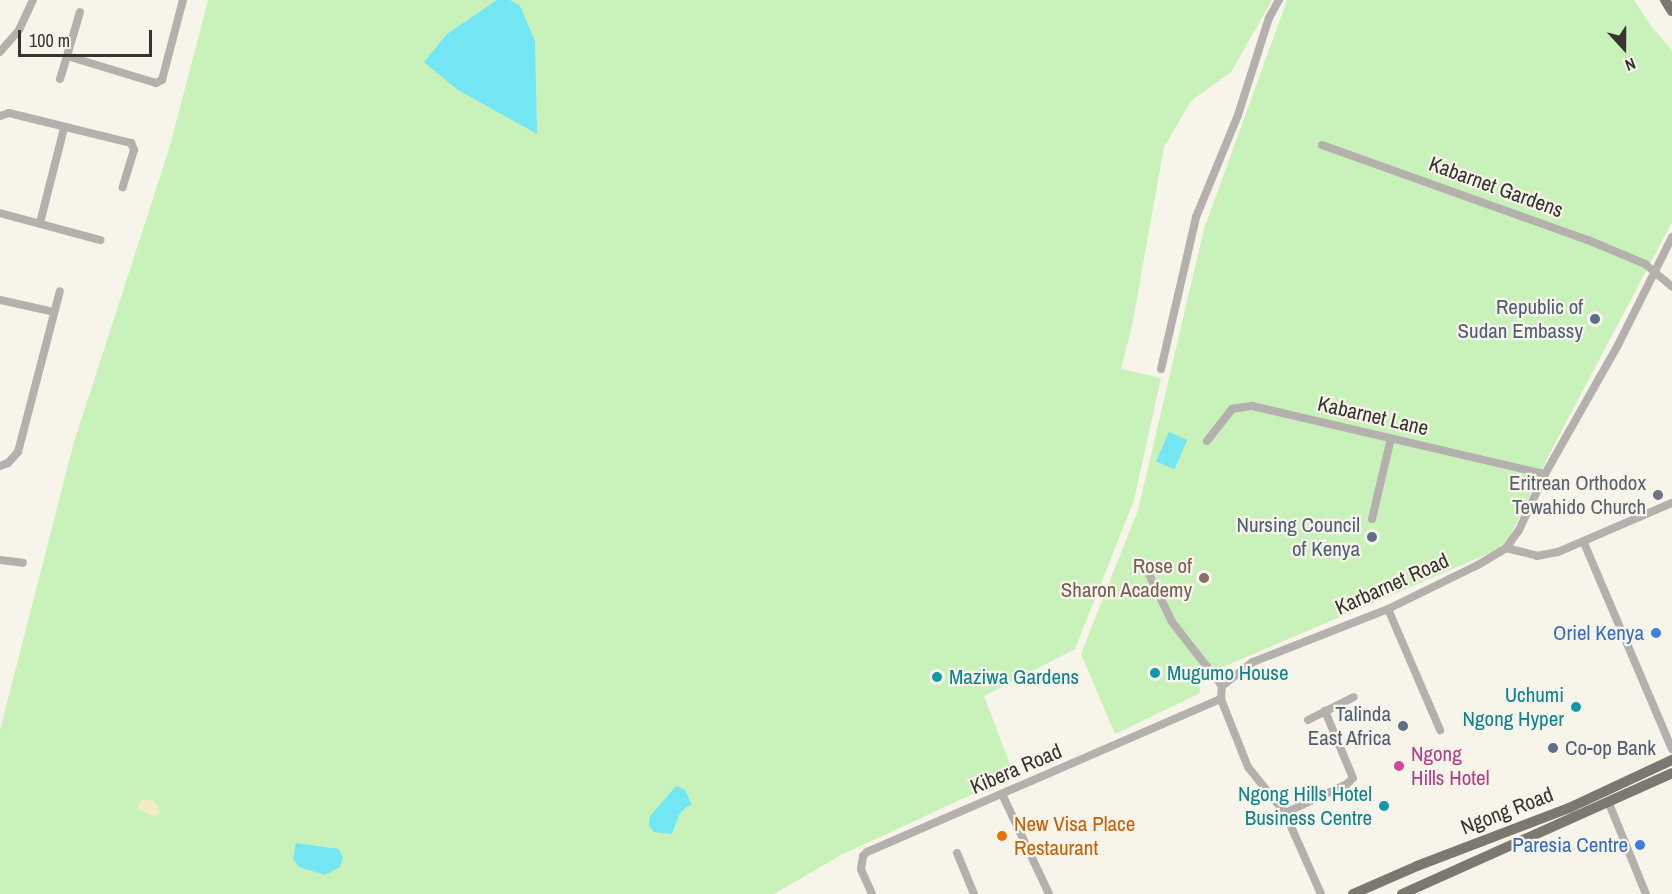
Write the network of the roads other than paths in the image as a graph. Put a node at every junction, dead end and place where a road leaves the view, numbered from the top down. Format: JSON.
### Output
{"nodes":[{"id":1,"x":33,"y":0,"type":"edge"},
{"id":2,"x":183,"y":0,"type":"edge"},
{"id":3,"x":1279,"y":0,"type":"edge"},
{"id":4,"x":1665,"y":0,"type":"edge"},
{"id":5,"x":80,"y":12,"type":"dead end"},
{"id":6,"x":1672,"y":12,"type":"edge"},
{"id":7,"x":0,"y":52,"type":"edge"},
{"id":8,"x":67,"y":56,"type":"junction"},
{"id":9,"x":60,"y":79,"type":"dead end"},
{"id":10,"x":0,"y":116,"type":"edge"},
{"id":11,"x":64,"y":128,"type":"junction"},
{"id":12,"x":1322,"y":145,"type":"dead end"},
{"id":13,"x":123,"y":187,"type":"dead end"},
{"id":14,"x":0,"y":213,"type":"edge"},
{"id":15,"x":40,"y":223,"type":"junction"},
{"id":16,"x":1672,"y":237,"type":"edge"},
{"id":17,"x":100,"y":240,"type":"dead end"},
{"id":18,"x":1654,"y":271,"type":"junction"},
{"id":19,"x":1672,"y":287,"type":"edge"},
{"id":20,"x":60,"y":291,"type":"dead end"},
{"id":21,"x":0,"y":300,"type":"edge"},
{"id":22,"x":54,"y":312,"type":"junction"},
{"id":23,"x":1161,"y":369,"type":"dead end"},
{"id":24,"x":1391,"y":438,"type":"junction"},
{"id":25,"x":1207,"y":441,"type":"dead end"},
{"id":26,"x":0,"y":466,"type":"edge"},
{"id":27,"x":1545,"y":474,"type":"junction"},
{"id":28,"x":1672,"y":503,"type":"edge"},
{"id":29,"x":1372,"y":519,"type":"dead end"},
{"id":30,"x":1584,"y":543,"type":"junction"},
{"id":31,"x":1506,"y":548,"type":"junction"},
{"id":32,"x":0,"y":560,"type":"edge"},
{"id":33,"x":23,"y":563,"type":"dead end"},
{"id":34,"x":1149,"y":574,"type":"dead end"},
{"id":35,"x":1388,"y":609,"type":"junction"},
{"id":36,"x":1222,"y":686,"type":"junction"},
{"id":37,"x":1354,"y":697,"type":"dead end"},
{"id":38,"x":1221,"y":699,"type":"junction"},
{"id":39,"x":1325,"y":711,"type":"junction"},
{"id":40,"x":1308,"y":720,"type":"dead end"},
{"id":41,"x":1440,"y":730,"type":"dead end"},
{"id":42,"x":1672,"y":749,"type":"edge"},
{"id":43,"x":1672,"y":760,"type":"edge"},
{"id":44,"x":1672,"y":773,"type":"edge"},
{"id":45,"x":1002,"y":794,"type":"junction"},
{"id":46,"x":1608,"y":801,"type":"junction"},
{"id":47,"x":1285,"y":813,"type":"junction"},
{"id":48,"x":957,"y":853,"type":"dead end"},
{"id":49,"x":1418,"y":866,"type":"junction"},
{"id":50,"x":1425,"y":884,"type":"junction"},
{"id":51,"x":872,"y":894,"type":"edge"},
{"id":52,"x":974,"y":894,"type":"edge"},
{"id":53,"x":1049,"y":894,"type":"edge"},
{"id":54,"x":1322,"y":894,"type":"edge"},
{"id":55,"x":1353,"y":894,"type":"edge"},
{"id":56,"x":1402,"y":894,"type":"edge"},
{"id":57,"x":1646,"y":894,"type":"edge"}],
"edges":[{"from":1,"to":7,"type":"street"},
{"from":2,"to":8,"type":"street"},
{"from":3,"to":23,"type":"street"},
{"from":4,"to":6,"type":"main road"},
{"from":5,"to":8,"type":"street"},
{"from":8,"to":9,"type":"street"},
{"from":10,"to":11,"type":"street"},
{"from":11,"to":13,"type":"street"},
{"from":11,"to":15,"type":"street"},
{"from":12,"to":18,"type":"street","name":"Kabarnet Gardens"},
{"from":14,"to":15,"type":"street"},
{"from":15,"to":17,"type":"street"},
{"from":16,"to":18,"type":"street","name":"Karbarnet Road"},
{"from":18,"to":19,"type":"street","name":"Kabarnet Gardens"},
{"from":18,"to":27,"type":"street","name":"Karbarnet Road"},
{"from":20,"to":22,"type":"street"},
{"from":21,"to":22,"type":"street"},
{"from":22,"to":26,"type":"street"},
{"from":24,"to":25,"type":"street","name":"Kabarnet Lane"},
{"from":24,"to":27,"type":"street","name":"Kabarnet Lane"},
{"from":24,"to":29,"type":"street"},
{"from":27,"to":31,"type":"street","name":"Karbarnet Road"},
{"from":28,"to":30,"type":"street"},
{"from":30,"to":31,"type":"street"},
{"from":30,"to":42,"type":"street"},
{"from":31,"to":35,"type":"street","name":"Karbarnet Road"},
{"from":32,"to":33,"type":"street"},
{"from":34,"to":36,"type":"street"},
{"from":35,"to":36,"type":"street","name":"Karbarnet Road"},
{"from":35,"to":41,"type":"street"},
{"from":36,"to":38,"type":"street"},
{"from":37,"to":39,"type":"street"},
{"from":38,"to":45,"type":"street","name":"Kibera Road"},
{"from":38,"to":47,"type":"street"},
{"from":39,"to":40,"type":"street"},
{"from":39,"to":47,"type":"street"},
{"from":43,"to":49,"type":"main road","name":"Ngong Road"},
{"from":44,"to":46,"type":"main road","name":"Ngong Road"},
{"from":45,"to":51,"type":"street","name":"Kibera Road"},
{"from":45,"to":53,"type":"street"},
{"from":46,"to":50,"type":"main road","name":"Ngong Road"},
{"from":46,"to":57,"type":"street"},
{"from":47,"to":54,"type":"street"},
{"from":48,"to":52,"type":"street"},
{"from":49,"to":50,"type":"main road"},
{"from":49,"to":55,"type":"main road","name":"Ngong Road"},
{"from":50,"to":56,"type":"main road","name":"Ngong Road"}]}
